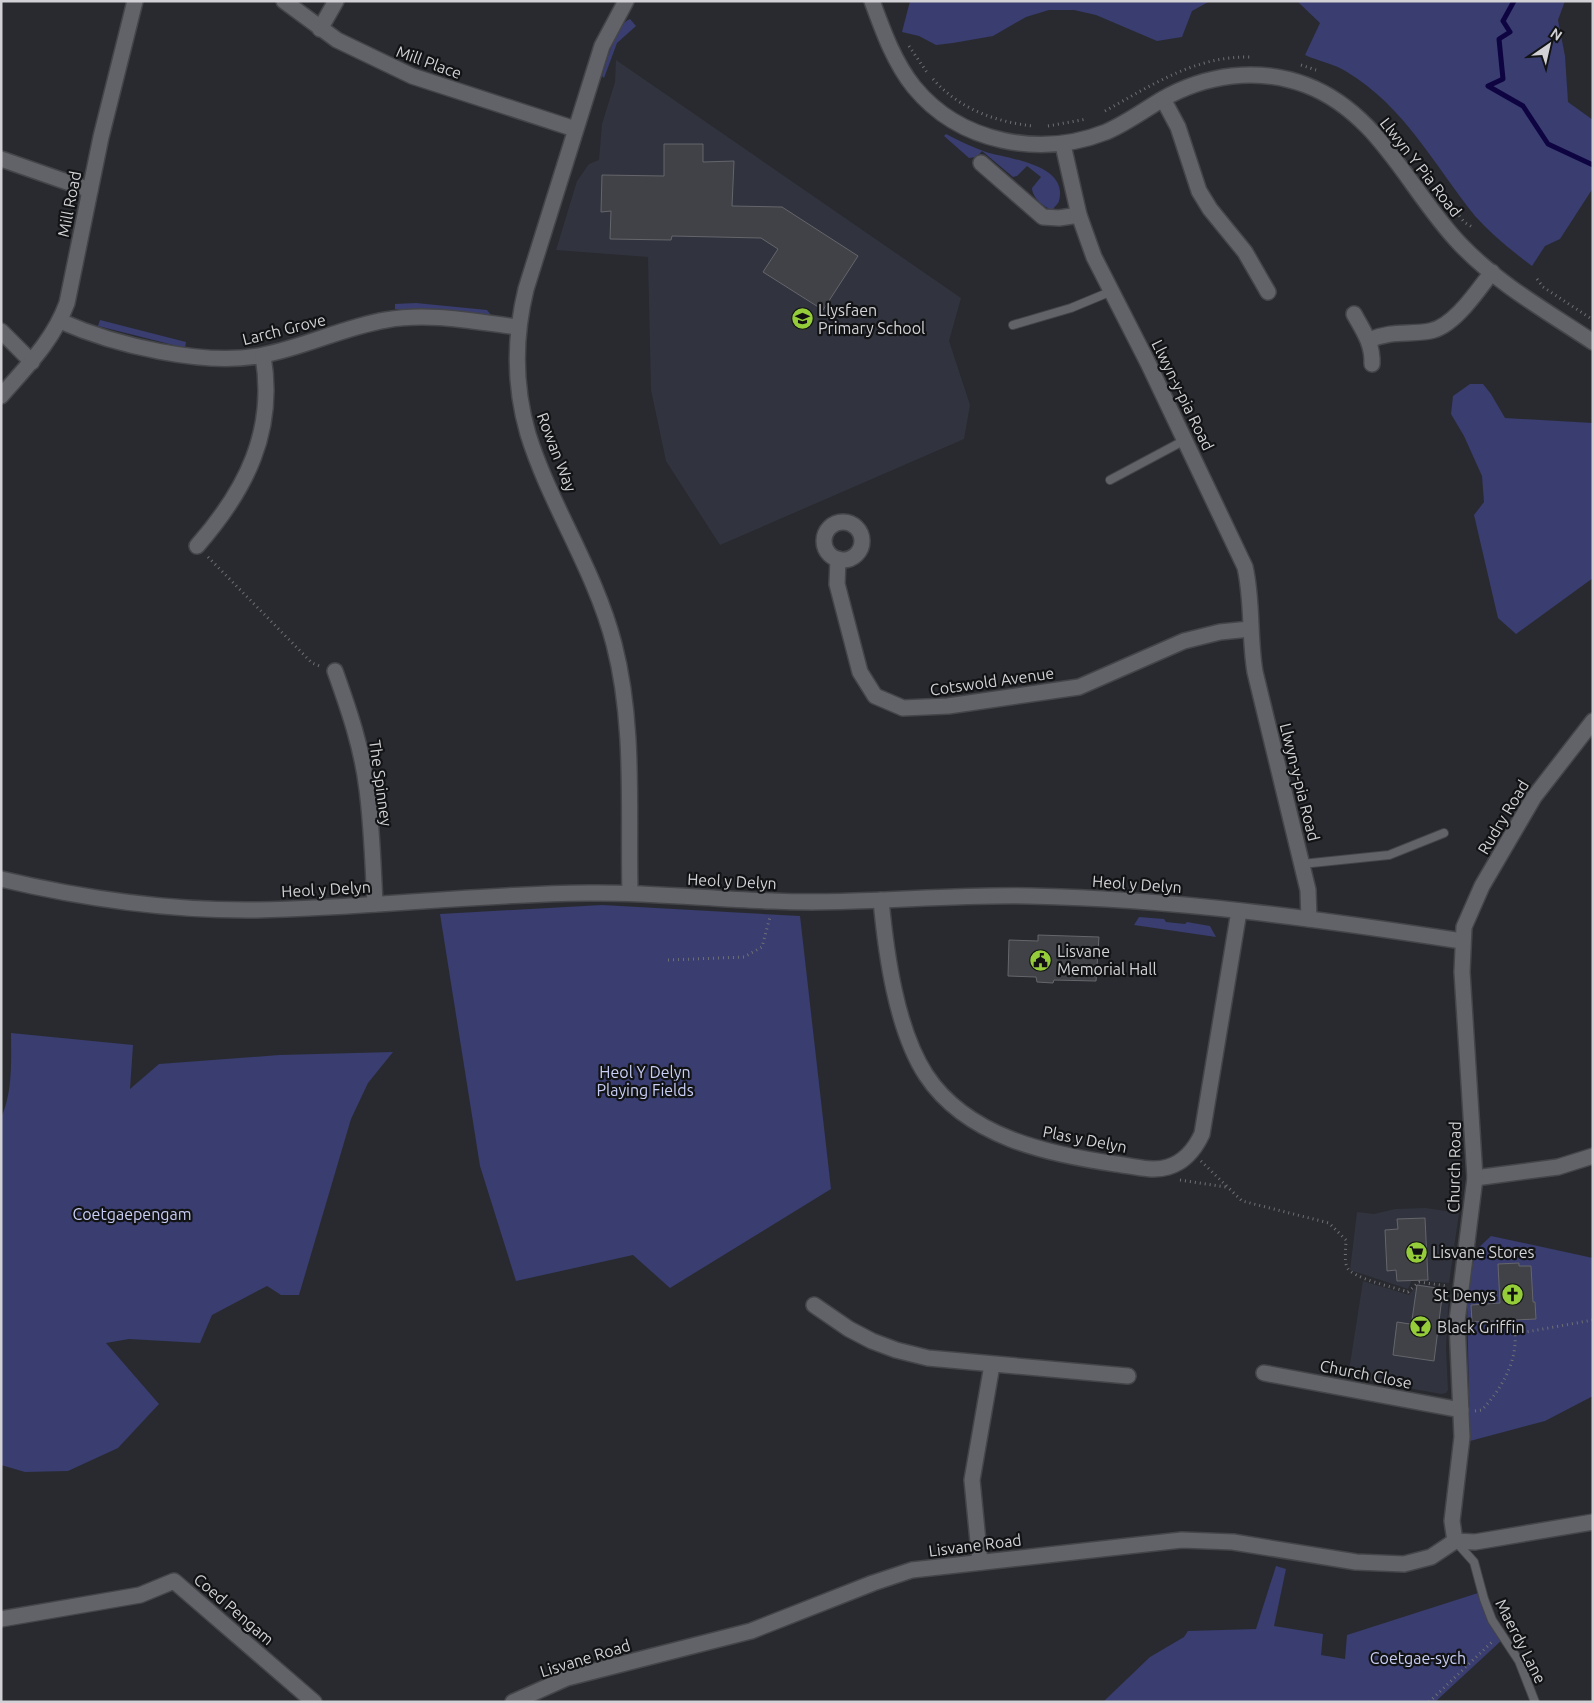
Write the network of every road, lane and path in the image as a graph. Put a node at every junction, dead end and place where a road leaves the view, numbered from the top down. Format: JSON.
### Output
{"nodes":[{"id":1,"x":135,"y":1,"type":"edge"},
{"id":2,"x":284,"y":1,"type":"edge"},
{"id":3,"x":336,"y":1,"type":"edge"},
{"id":4,"x":626,"y":1,"type":"edge"},
{"id":5,"x":872,"y":1,"type":"edge"},
{"id":6,"x":320,"y":29,"type":"junction"},
{"id":7,"x":933,"y":80,"type":"dead end"},
{"id":8,"x":1163,"y":99,"type":"junction"},
{"id":9,"x":1087,"y":119,"type":"dead end"},
{"id":10,"x":1033,"y":126,"type":"dead end"},
{"id":11,"x":1045,"y":126,"type":"dead end"},
{"id":12,"x":575,"y":129,"type":"junction"},
{"id":13,"x":1063,"y":145,"type":"junction"},
{"id":14,"x":1,"y":159,"type":"edge"},
{"id":15,"x":981,"y":163,"type":"dead end"},
{"id":16,"x":90,"y":190,"type":"junction"},
{"id":17,"x":1441,"y":193,"type":"dead end"},
{"id":18,"x":1079,"y":215,"type":"junction"},
{"id":19,"x":1472,"y":227,"type":"dead end"},
{"id":20,"x":1492,"y":272,"type":"junction"},
{"id":21,"x":1537,"y":279,"type":"dead end"},
{"id":22,"x":1112,"y":291,"type":"junction"},
{"id":23,"x":1268,"y":292,"type":"dead end"},
{"id":24,"x":1354,"y":314,"type":"dead end"},
{"id":25,"x":1593,"y":320,"type":"edge"},
{"id":26,"x":60,"y":321,"type":"junction"},
{"id":27,"x":1013,"y":325,"type":"dead end"},
{"id":28,"x":518,"y":327,"type":"junction"},
{"id":29,"x":1,"y":331,"type":"edge"},
{"id":30,"x":1369,"y":340,"type":"junction"},
{"id":31,"x":1593,"y":342,"type":"edge"},
{"id":32,"x":262,"y":356,"type":"junction"},
{"id":33,"x":32,"y":362,"type":"junction"},
{"id":34,"x":1372,"y":364,"type":"dead end"},
{"id":35,"x":1,"y":396,"type":"edge"},
{"id":36,"x":1185,"y":440,"type":"junction"},
{"id":37,"x":1110,"y":480,"type":"dead end"},
{"id":38,"x":197,"y":546,"type":"joint"},
{"id":39,"x":838,"y":559,"type":"dead end"},
{"id":40,"x":1250,"y":629,"type":"junction"},
{"id":41,"x":335,"y":671,"type":"joint"},
{"id":42,"x":1593,"y":721,"type":"edge"},
{"id":43,"x":1444,"y":833,"type":"dead end"},
{"id":44,"x":1302,"y":864,"type":"junction"},
{"id":45,"x":1,"y":879,"type":"edge"},
{"id":46,"x":630,"y":892,"type":"junction"},
{"id":47,"x":881,"y":900,"type":"junction"},
{"id":48,"x":773,"y":902,"type":"junction"},
{"id":49,"x":375,"y":904,"type":"junction"},
{"id":50,"x":1239,"y":911,"type":"junction"},
{"id":51,"x":1309,"y":919,"type":"junction"},
{"id":52,"x":1462,"y":941,"type":"junction"},
{"id":53,"x":668,"y":960,"type":"dead end"},
{"id":54,"x":1191,"y":1152,"type":"junction"},
{"id":55,"x":1593,"y":1156,"type":"edge"},
{"id":56,"x":1475,"y":1178,"type":"junction"},
{"id":57,"x":1174,"y":1179,"type":"dead end"},
{"id":58,"x":1227,"y":1187,"type":"junction"},
{"id":59,"x":1450,"y":1286,"type":"dead end"},
{"id":60,"x":814,"y":1305,"type":"dead end"},
{"id":61,"x":1593,"y":1320,"type":"edge"},
{"id":62,"x":992,"y":1365,"type":"junction"},
{"id":63,"x":1264,"y":1373,"type":"dead end"},
{"id":64,"x":1128,"y":1376,"type":"dead end"},
{"id":65,"x":1461,"y":1410,"type":"junction"},
{"id":66,"x":1593,"y":1522,"type":"edge"},
{"id":67,"x":1455,"y":1541,"type":"junction"},
{"id":68,"x":980,"y":1562,"type":"junction"},
{"id":69,"x":1,"y":1619,"type":"edge"},
{"id":70,"x":1501,"y":1634,"type":"junction"},
{"id":71,"x":314,"y":1702,"type":"edge"},
{"id":72,"x":513,"y":1702,"type":"edge"},
{"id":73,"x":1429,"y":1702,"type":"edge"},
{"id":74,"x":1535,"y":1702,"type":"edge"}],
"edges":[{"from":1,"to":16,"type":"street","name":"Mill Road"},
{"from":2,"to":6,"type":"street","name":"Mill Place"},
{"from":3,"to":6,"type":"street"},
{"from":4,"to":12,"type":"street","name":"Rowan Way"},
{"from":5,"to":13,"type":"street"},
{"from":6,"to":12,"type":"street","name":"Mill Place"},
{"from":7,"to":10,"type":"path"},
{"from":8,"to":13,"type":"street","name":"Llwyn Y Pia Road"},
{"from":8,"to":20,"type":"street","name":"Llwyn Y Pia Road"},
{"from":8,"to":23,"type":"street"},
{"from":9,"to":11,"type":"path"},
{"from":12,"to":28,"type":"street","name":"Rowan Way"},
{"from":13,"to":18,"type":"street","name":"Llwyn-y-pia Road"},
{"from":14,"to":16,"type":"street"},
{"from":15,"to":18,"type":"street"},
{"from":16,"to":26,"type":"street","name":"Mill Road"},
{"from":17,"to":19,"type":"path"},
{"from":18,"to":22,"type":"street","name":"Llwyn-y-pia Road"},
{"from":20,"to":30,"type":"street"},
{"from":20,"to":31,"type":"street","name":"Llwyn Y Pia Road"},
{"from":21,"to":25,"type":"path"},
{"from":22,"to":27,"type":"lane"},
{"from":22,"to":36,"type":"street","name":"Llwyn-y-pia Road"},
{"from":24,"to":30,"type":"street"},
{"from":26,"to":32,"type":"street","name":"Larch Grove"},
{"from":26,"to":33,"type":"street","name":"Mill Road"},
{"from":28,"to":32,"type":"street","name":"Larch Grove"},
{"from":28,"to":46,"type":"street","name":"Rowan Way"},
{"from":29,"to":33,"type":"street"},
{"from":30,"to":34,"type":"street"},
{"from":32,"to":38,"type":"street"},
{"from":33,"to":35,"type":"street","name":"Mill Road"},
{"from":36,"to":37,"type":"lane"},
{"from":36,"to":40,"type":"street","name":"Llwyn-y-pia Road"},
{"from":38,"to":41,"type":"path"},
{"from":39,"to":40,"type":"street","name":"Cotswold Avenue"},
{"from":40,"to":44,"type":"street","name":"Llwyn-y-pia Road"},
{"from":41,"to":49,"type":"street","name":"The Spinney"},
{"from":42,"to":52,"type":"street","name":"Rudry Road"},
{"from":43,"to":44,"type":"lane"},
{"from":44,"to":51,"type":"street","name":"Llwyn-y-pia Road"},
{"from":45,"to":49,"type":"street","name":"Heol y Delyn"},
{"from":46,"to":48,"type":"street","name":"Heol y Delyn"},
{"from":46,"to":49,"type":"street","name":"Heol y Delyn"},
{"from":47,"to":48,"type":"street","name":"Heol y Delyn"},
{"from":47,"to":50,"type":"street","name":"Heol y Delyn"},
{"from":47,"to":54,"type":"street","name":"Plas y Delyn"},
{"from":48,"to":53,"type":"path"},
{"from":50,"to":51,"type":"street","name":"Heol y Delyn"},
{"from":50,"to":54,"type":"street","name":"Plas y Delyn"},
{"from":51,"to":52,"type":"street","name":"Heol y Delyn"},
{"from":52,"to":56,"type":"street","name":"Church Road"},
{"from":54,"to":58,"type":"path"},
{"from":55,"to":56,"type":"street"},
{"from":56,"to":65,"type":"street","name":"Church Road"},
{"from":57,"to":58,"type":"path"},
{"from":58,"to":59,"type":"path"},
{"from":60,"to":62,"type":"street"},
{"from":61,"to":65,"type":"path"},
{"from":62,"to":64,"type":"street"},
{"from":62,"to":68,"type":"street"},
{"from":63,"to":65,"type":"street","name":"Church Close"},
{"from":65,"to":67,"type":"street","name":"Church Road"},
{"from":66,"to":67,"type":"street"},
{"from":67,"to":68,"type":"street","name":"Lisvane Road"},
{"from":67,"to":70,"type":"lane","name":"Maerdy Lane"},
{"from":68,"to":72,"type":"street","name":"Lisvane Road"},
{"from":69,"to":71,"type":"street","name":"Coed Pengam"},
{"from":70,"to":73,"type":"path"},
{"from":70,"to":74,"type":"lane","name":"Maerdy Lane"}]}
